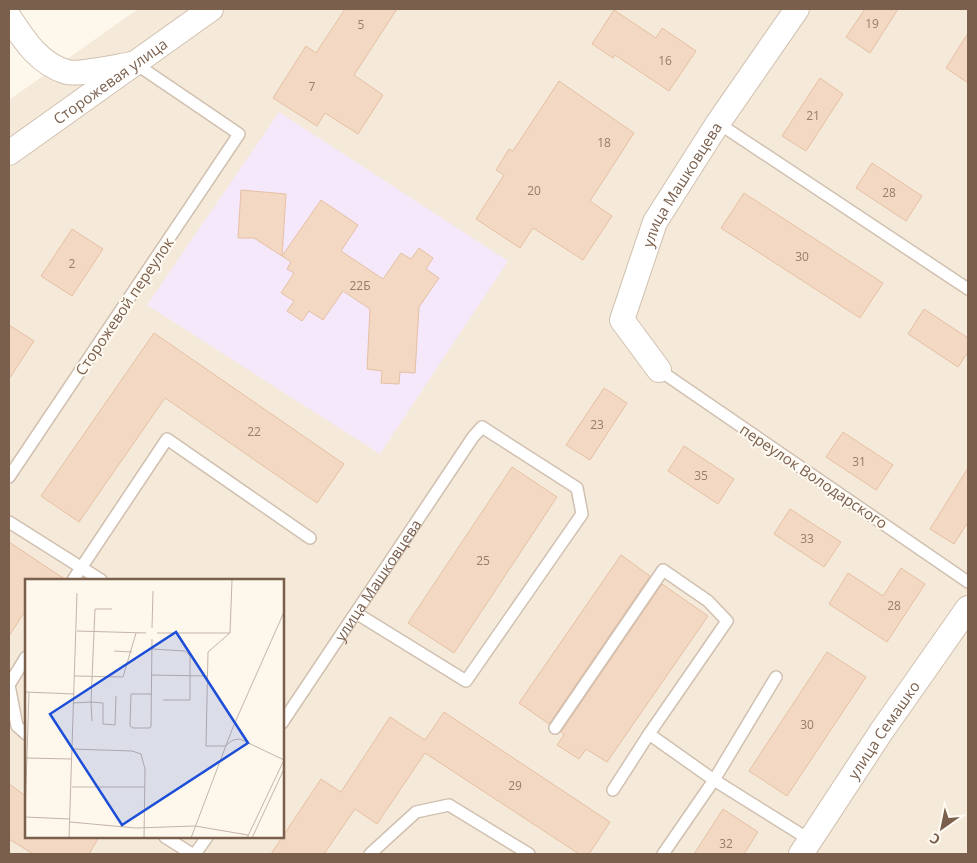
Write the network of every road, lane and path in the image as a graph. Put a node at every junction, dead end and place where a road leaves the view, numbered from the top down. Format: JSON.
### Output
{"nodes":[{"id":1,"x":211,"y":9,"type":"edge"},
{"id":2,"x":797,"y":9,"type":"edge"},
{"id":3,"x":9,"y":17,"type":"edge"},
{"id":4,"x":136,"y":64,"type":"junction"},
{"id":5,"x":718,"y":124,"type":"junction"},
{"id":6,"x":9,"y":153,"type":"edge"},
{"id":7,"x":968,"y":290,"type":"edge"},
{"id":8,"x":659,"y":370,"type":"joint"},
{"id":9,"x":9,"y":477,"type":"edge"},
{"id":10,"x":9,"y":522,"type":"edge"},
{"id":11,"x":310,"y":538,"type":"dead end"},
{"id":12,"x":81,"y":567,"type":"junction"},
{"id":13,"x":74,"y":579,"type":"edge"},
{"id":14,"x":99,"y":579,"type":"edge"},
{"id":15,"x":968,"y":582,"type":"edge"},
{"id":16,"x":968,"y":608,"type":"edge"},
{"id":17,"x":356,"y":613,"type":"junction"},
{"id":18,"x":25,"y":659,"type":"edge"},
{"id":19,"x":776,"y":676,"type":"dead end"},
{"id":20,"x":284,"y":717,"type":"edge"},
{"id":21,"x":555,"y":728,"type":"dead end"},
{"id":22,"x":25,"y":733,"type":"edge"},
{"id":23,"x":650,"y":734,"type":"junction"},
{"id":24,"x":714,"y":780,"type":"junction"},
{"id":25,"x":613,"y":790,"type":"dead end"},
{"id":26,"x":167,"y":838,"type":"edge"},
{"id":27,"x":206,"y":838,"type":"edge"},
{"id":28,"x":805,"y":847,"type":"edge"},
{"id":29,"x":194,"y":854,"type":"edge"},
{"id":30,"x":370,"y":854,"type":"edge"},
{"id":31,"x":529,"y":854,"type":"edge"},
{"id":32,"x":663,"y":854,"type":"edge"}],
"edges":[{"from":1,"to":4,"type":"street","name":"Сторожевая улица"},
{"from":2,"to":5,"type":"street","name":"улица Машковцева"},
{"from":3,"to":4,"type":"street"},
{"from":4,"to":6,"type":"street","name":"Сторожевая улица"},
{"from":4,"to":9,"type":"lane","name":"Сторожевой переулок"},
{"from":5,"to":7,"type":"lane"},
{"from":5,"to":8,"type":"street","name":"улица Машковцева"},
{"from":8,"to":15,"type":"lane","name":"переулок Володарского"},
{"from":10,"to":12,"type":"lane"},
{"from":11,"to":12,"type":"lane"},
{"from":12,"to":13,"type":"lane"},
{"from":12,"to":14,"type":"lane"},
{"from":16,"to":28,"type":"street","name":"улица Семашко"},
{"from":17,"to":17,"type":"lane","name":"улица Машковцева"},
{"from":17,"to":20,"type":"lane","name":"улица Машковцева"},
{"from":18,"to":22,"type":"lane"},
{"from":19,"to":24,"type":"lane"},
{"from":21,"to":23,"type":"lane"},
{"from":23,"to":24,"type":"lane"},
{"from":23,"to":25,"type":"lane"},
{"from":24,"to":28,"type":"lane"},
{"from":24,"to":32,"type":"lane"},
{"from":26,"to":29,"type":"lane"},
{"from":27,"to":29,"type":"lane"},
{"from":30,"to":31,"type":"lane"}]}
